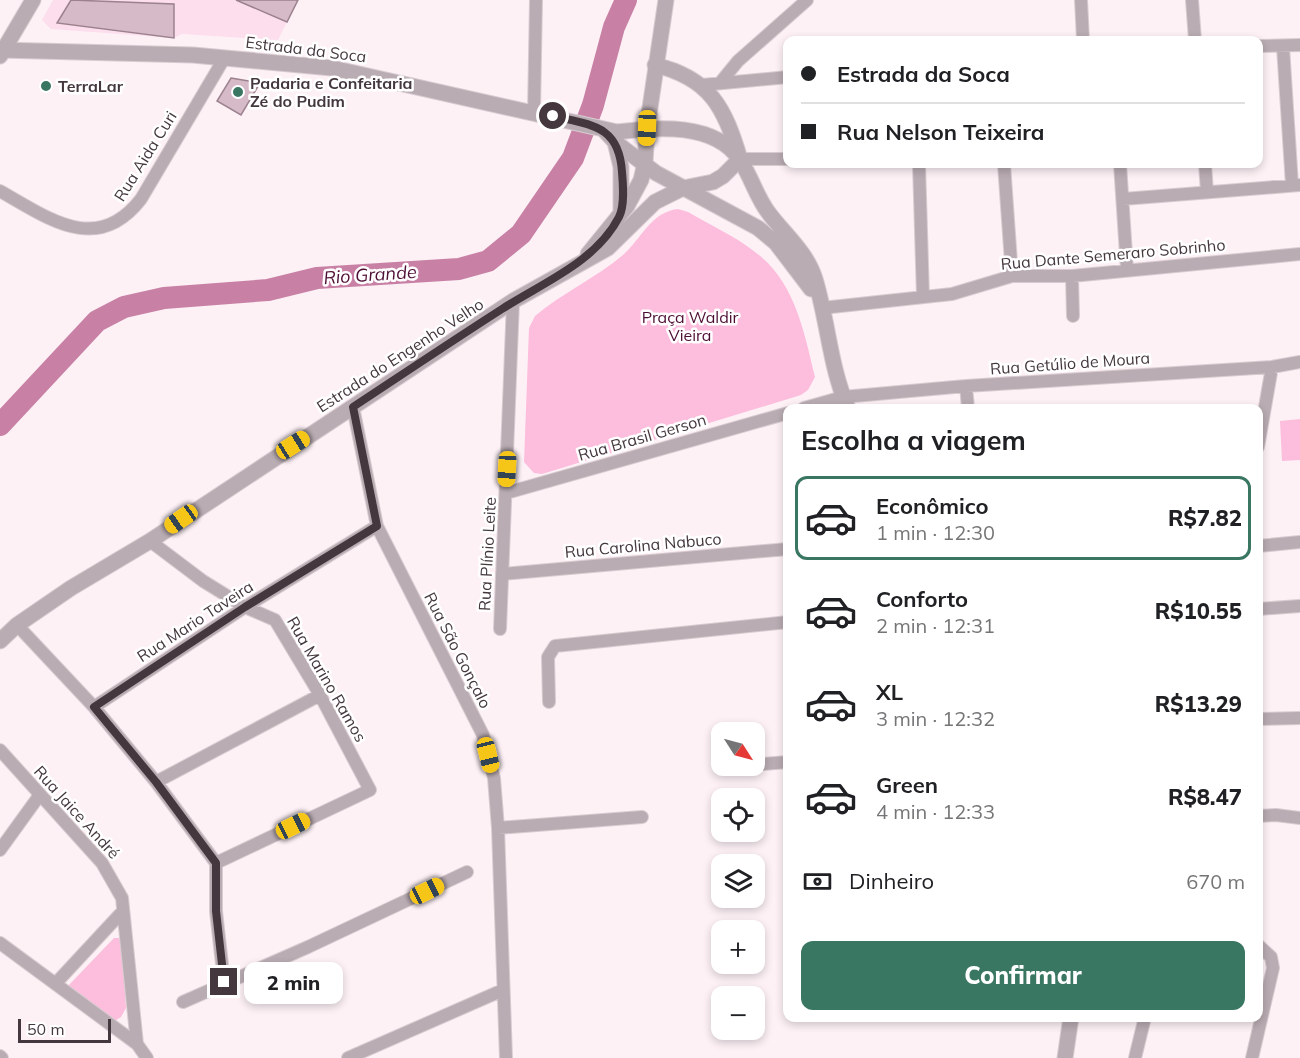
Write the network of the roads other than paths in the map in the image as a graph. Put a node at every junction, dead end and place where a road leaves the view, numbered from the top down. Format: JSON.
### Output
{"nodes":[{"id":1,"x":33,"y":0,"type":"edge"},
{"id":2,"x":536,"y":0,"type":"edge"},
{"id":3,"x":666,"y":0,"type":"edge"},
{"id":4,"x":807,"y":0,"type":"edge"},
{"id":5,"x":1081,"y":0,"type":"edge"},
{"id":6,"x":1192,"y":0,"type":"edge"},
{"id":7,"x":1083,"y":36,"type":"edge"},
{"id":8,"x":1195,"y":36,"type":"edge"},
{"id":9,"x":1300,"y":45,"type":"edge"},
{"id":10,"x":1263,"y":46,"type":"edge"},
{"id":11,"x":1283,"y":47,"type":"junction"},
{"id":12,"x":1,"y":52,"type":"edge"},
{"id":13,"x":225,"y":57,"type":"junction"},
{"id":14,"x":655,"y":65,"type":"junction"},
{"id":15,"x":783,"y":77,"type":"edge"},
{"id":16,"x":720,"y":83,"type":"junction"},
{"id":17,"x":702,"y":85,"type":"junction"},
{"id":18,"x":534,"y":112,"type":"junction"},
{"id":19,"x":597,"y":127,"type":"junction"},
{"id":20,"x":647,"y":128,"type":"junction"},
{"id":21,"x":615,"y":142,"type":"junction"},
{"id":22,"x":740,"y":159,"type":"junction"},
{"id":23,"x":783,"y":159,"type":"edge"},
{"id":24,"x":645,"y":163,"type":"junction"},
{"id":25,"x":919,"y":168,"type":"edge"},
{"id":26,"x":1004,"y":168,"type":"edge"},
{"id":27,"x":1120,"y":168,"type":"edge"},
{"id":28,"x":1205,"y":168,"type":"edge"},
{"id":29,"x":1296,"y":185,"type":"edge"},
{"id":30,"x":683,"y":188,"type":"junction"},
{"id":31,"x":0,"y":191,"type":"edge"},
{"id":32,"x":1207,"y":192,"type":"junction"},
{"id":33,"x":1123,"y":199,"type":"junction"},
{"id":34,"x":621,"y":216,"type":"junction"},
{"id":35,"x":1300,"y":254,"type":"edge"},
{"id":36,"x":582,"y":261,"type":"junction"},
{"id":37,"x":1127,"y":269,"type":"junction"},
{"id":38,"x":1012,"y":276,"type":"junction"},
{"id":39,"x":1072,"y":276,"type":"junction"},
{"id":40,"x":923,"y":297,"type":"junction"},
{"id":41,"x":513,"y":302,"type":"junction"},
{"id":42,"x":821,"y":305,"type":"junction"},
{"id":43,"x":1073,"y":316,"type":"dead end"},
{"id":44,"x":1300,"y":362,"type":"edge"},
{"id":45,"x":1272,"y":367,"type":"junction"},
{"id":46,"x":966,"y":386,"type":"junction"},
{"id":47,"x":845,"y":403,"type":"edge"},
{"id":48,"x":968,"y":404,"type":"edge"},
{"id":49,"x":353,"y":407,"type":"junction"},
{"id":50,"x":783,"y":414,"type":"edge"},
{"id":51,"x":1263,"y":418,"type":"edge"},
{"id":52,"x":506,"y":493,"type":"junction"},
{"id":53,"x":377,"y":526,"type":"junction"},
{"id":54,"x":150,"y":541,"type":"junction"},
{"id":55,"x":1300,"y":542,"type":"edge"},
{"id":56,"x":1263,"y":546,"type":"edge"},
{"id":57,"x":783,"y":549,"type":"edge"},
{"id":58,"x":502,"y":574,"type":"junction"},
{"id":59,"x":1300,"y":606,"type":"edge"},
{"id":60,"x":245,"y":607,"type":"junction"},
{"id":61,"x":1263,"y":609,"type":"edge"},
{"id":62,"x":783,"y":623,"type":"edge"},
{"id":63,"x":17,"y":625,"type":"junction"},
{"id":64,"x":500,"y":629,"type":"dead end"},
{"id":65,"x":0,"y":641,"type":"edge"},
{"id":66,"x":320,"y":695,"type":"junction"},
{"id":67,"x":549,"y":702,"type":"dead end"},
{"id":68,"x":94,"y":707,"type":"junction"},
{"id":69,"x":1300,"y":718,"type":"edge"},
{"id":70,"x":1263,"y":719,"type":"edge"},
{"id":71,"x":0,"y":750,"type":"edge"},
{"id":72,"x":783,"y":762,"type":"edge"},
{"id":73,"x":765,"y":764,"type":"edge"},
{"id":74,"x":156,"y":782,"type":"junction"},
{"id":75,"x":39,"y":796,"type":"junction"},
{"id":76,"x":1263,"y":816,"type":"edge"},
{"id":77,"x":642,"y":817,"type":"dead end"},
{"id":78,"x":1300,"y":819,"type":"edge"},
{"id":79,"x":498,"y":828,"type":"junction"},
{"id":80,"x":0,"y":850,"type":"edge"},
{"id":81,"x":216,"y":863,"type":"junction"},
{"id":82,"x":467,"y":872,"type":"dead end"},
{"id":83,"x":122,"y":912,"type":"junction"},
{"id":84,"x":0,"y":943,"type":"edge"},
{"id":85,"x":1263,"y":950,"type":"edge"},
{"id":86,"x":224,"y":982,"type":"junction"},
{"id":87,"x":56,"y":983,"type":"junction"},
{"id":88,"x":503,"y":990,"type":"junction"},
{"id":89,"x":183,"y":1002,"type":"dead end"},
{"id":90,"x":1263,"y":1011,"type":"edge"},
{"id":91,"x":1070,"y":1022,"type":"edge"},
{"id":92,"x":1144,"y":1022,"type":"edge"},
{"id":93,"x":1260,"y":1022,"type":"edge"},
{"id":94,"x":137,"y":1044,"type":"junction"},
{"id":95,"x":147,"y":1058,"type":"edge"},
{"id":96,"x":348,"y":1058,"type":"edge"},
{"id":97,"x":506,"y":1058,"type":"edge"},
{"id":98,"x":1065,"y":1058,"type":"edge"},
{"id":99,"x":1135,"y":1058,"type":"edge"},
{"id":100,"x":1252,"y":1058,"type":"edge"}],
"edges":[{"from":1,"to":12,"type":"street"},
{"from":2,"to":18,"type":"street"},
{"from":3,"to":14,"type":"street","name":"Estrada do Engenho Velho"},
{"from":4,"to":16,"type":"street"},
{"from":5,"to":7,"type":"street"},
{"from":6,"to":8,"type":"street"},
{"from":9,"to":11,"type":"street"},
{"from":10,"to":11,"type":"street"},
{"from":11,"to":29,"type":"street"},
{"from":12,"to":13,"type":"street","name":"Estrada da Soca"},
{"from":13,"to":18,"type":"street","name":"Estrada da Soca"},
{"from":13,"to":31,"type":"street","name":"Rua Aida Curi"},
{"from":14,"to":17,"type":"street"},
{"from":14,"to":20,"type":"street","name":"Estrada do Engenho Velho"},
{"from":15,"to":16,"type":"street"},
{"from":16,"to":17,"type":"street"},
{"from":17,"to":22,"type":"street"},
{"from":18,"to":19,"type":"street","name":"Estrada da Soca"},
{"from":19,"to":20,"type":"street","name":"Estrada da Soca"},
{"from":19,"to":21,"type":"street"},
{"from":20,"to":22,"type":"street","name":"Estrada da Soca"},
{"from":20,"to":24,"type":"street","name":"Estrada do Engenho Velho"},
{"from":21,"to":24,"type":"street"},
{"from":21,"to":34,"type":"street"},
{"from":22,"to":23,"type":"street"},
{"from":22,"to":30,"type":"street","name":"Estrada do Engenho Velho"},
{"from":22,"to":42,"type":"street"},
{"from":24,"to":30,"type":"street"},
{"from":24,"to":34,"type":"street","name":"Estrada do Engenho Velho"},
{"from":25,"to":40,"type":"street"},
{"from":26,"to":38,"type":"street"},
{"from":27,"to":33,"type":"street"},
{"from":28,"to":32,"type":"street"},
{"from":29,"to":32,"type":"street"},
{"from":30,"to":36,"type":"street","name":"Estrada do Engenho Velho"},
{"from":30,"to":42,"type":"street"},
{"from":32,"to":33,"type":"street"},
{"from":33,"to":37,"type":"street"},
{"from":34,"to":36,"type":"street","name":"Estrada do Engenho Velho"},
{"from":35,"to":37,"type":"street","name":"Rua Dante Semeraro Sobrinho"},
{"from":36,"to":41,"type":"street","name":"Estrada do Engenho Velho"},
{"from":37,"to":39,"type":"street","name":"Rua Dante Semeraro Sobrinho"},
{"from":38,"to":39,"type":"street","name":"Rua Dante Semeraro Sobrinho"},
{"from":38,"to":40,"type":"street","name":"Rua Dante Semeraro Sobrinho"},
{"from":39,"to":43,"type":"street"},
{"from":40,"to":42,"type":"street","name":"Rua Dante Semeraro Sobrinho"},
{"from":41,"to":49,"type":"street","name":"Estrada do Engenho Velho"},
{"from":41,"to":52,"type":"street","name":"Rua Plínio Leite"},
{"from":42,"to":47,"type":"street"},
{"from":44,"to":45,"type":"street","name":"Rua Getúlio de Moura"},
{"from":45,"to":46,"type":"street","name":"Rua Getúlio de Moura"},
{"from":45,"to":51,"type":"street"},
{"from":46,"to":47,"type":"street","name":"Rua Getúlio de Moura"},
{"from":46,"to":48,"type":"street"},
{"from":49,"to":53,"type":"street","name":"Rua São Gonçalo"},
{"from":49,"to":54,"type":"street","name":"Estrada do Engenho Velho"},
{"from":50,"to":52,"type":"street","name":"Rua Brasil Gerson"},
{"from":52,"to":58,"type":"street","name":"Rua Plínio Leite"},
{"from":53,"to":60,"type":"street","name":"Rua Mario Taveira"},
{"from":53,"to":79,"type":"street","name":"Rua São Gonçalo"},
{"from":54,"to":60,"type":"street","name":"Rua Marino Ramos"},
{"from":54,"to":63,"type":"street","name":"Estrada do Engenho Velho"},
{"from":55,"to":56,"type":"street"},
{"from":57,"to":58,"type":"street","name":"Rua Carolina Nabuco"},
{"from":58,"to":64,"type":"street","name":"Rua Plínio Leite"},
{"from":59,"to":61,"type":"street"},
{"from":60,"to":66,"type":"street","name":"Rua Marino Ramos"},
{"from":60,"to":68,"type":"street","name":"Rua Mario Taveira"},
{"from":62,"to":67,"type":"street"},
{"from":63,"to":65,"type":"street","name":"Estrada do Engenho Velho"},
{"from":63,"to":68,"type":"street"},
{"from":66,"to":74,"type":"street"},
{"from":66,"to":81,"type":"street","name":"Rua Marino Ramos"},
{"from":68,"to":74,"type":"street"},
{"from":69,"to":70,"type":"street"},
{"from":71,"to":75,"type":"street","name":"Rua Jaice André"},
{"from":72,"to":73,"type":"street"},
{"from":74,"to":81,"type":"street"},
{"from":75,"to":80,"type":"street"},
{"from":75,"to":83,"type":"street","name":"Rua Jaice André"},
{"from":76,"to":78,"type":"street"},
{"from":77,"to":79,"type":"street"},
{"from":79,"to":88,"type":"street","name":"Rua São Gonçalo"},
{"from":81,"to":86,"type":"street"},
{"from":82,"to":86,"type":"street"},
{"from":83,"to":87,"type":"street"},
{"from":83,"to":94,"type":"street","name":"Rua Jaice André"},
{"from":84,"to":87,"type":"street"},
{"from":85,"to":90,"type":"street"},
{"from":86,"to":89,"type":"street"},
{"from":87,"to":94,"type":"street"},
{"from":88,"to":96,"type":"street"},
{"from":88,"to":97,"type":"street","name":"Rua São Gonçalo"},
{"from":91,"to":98,"type":"street"},
{"from":92,"to":99,"type":"street"},
{"from":93,"to":100,"type":"street"},
{"from":94,"to":95,"type":"street"}]}
